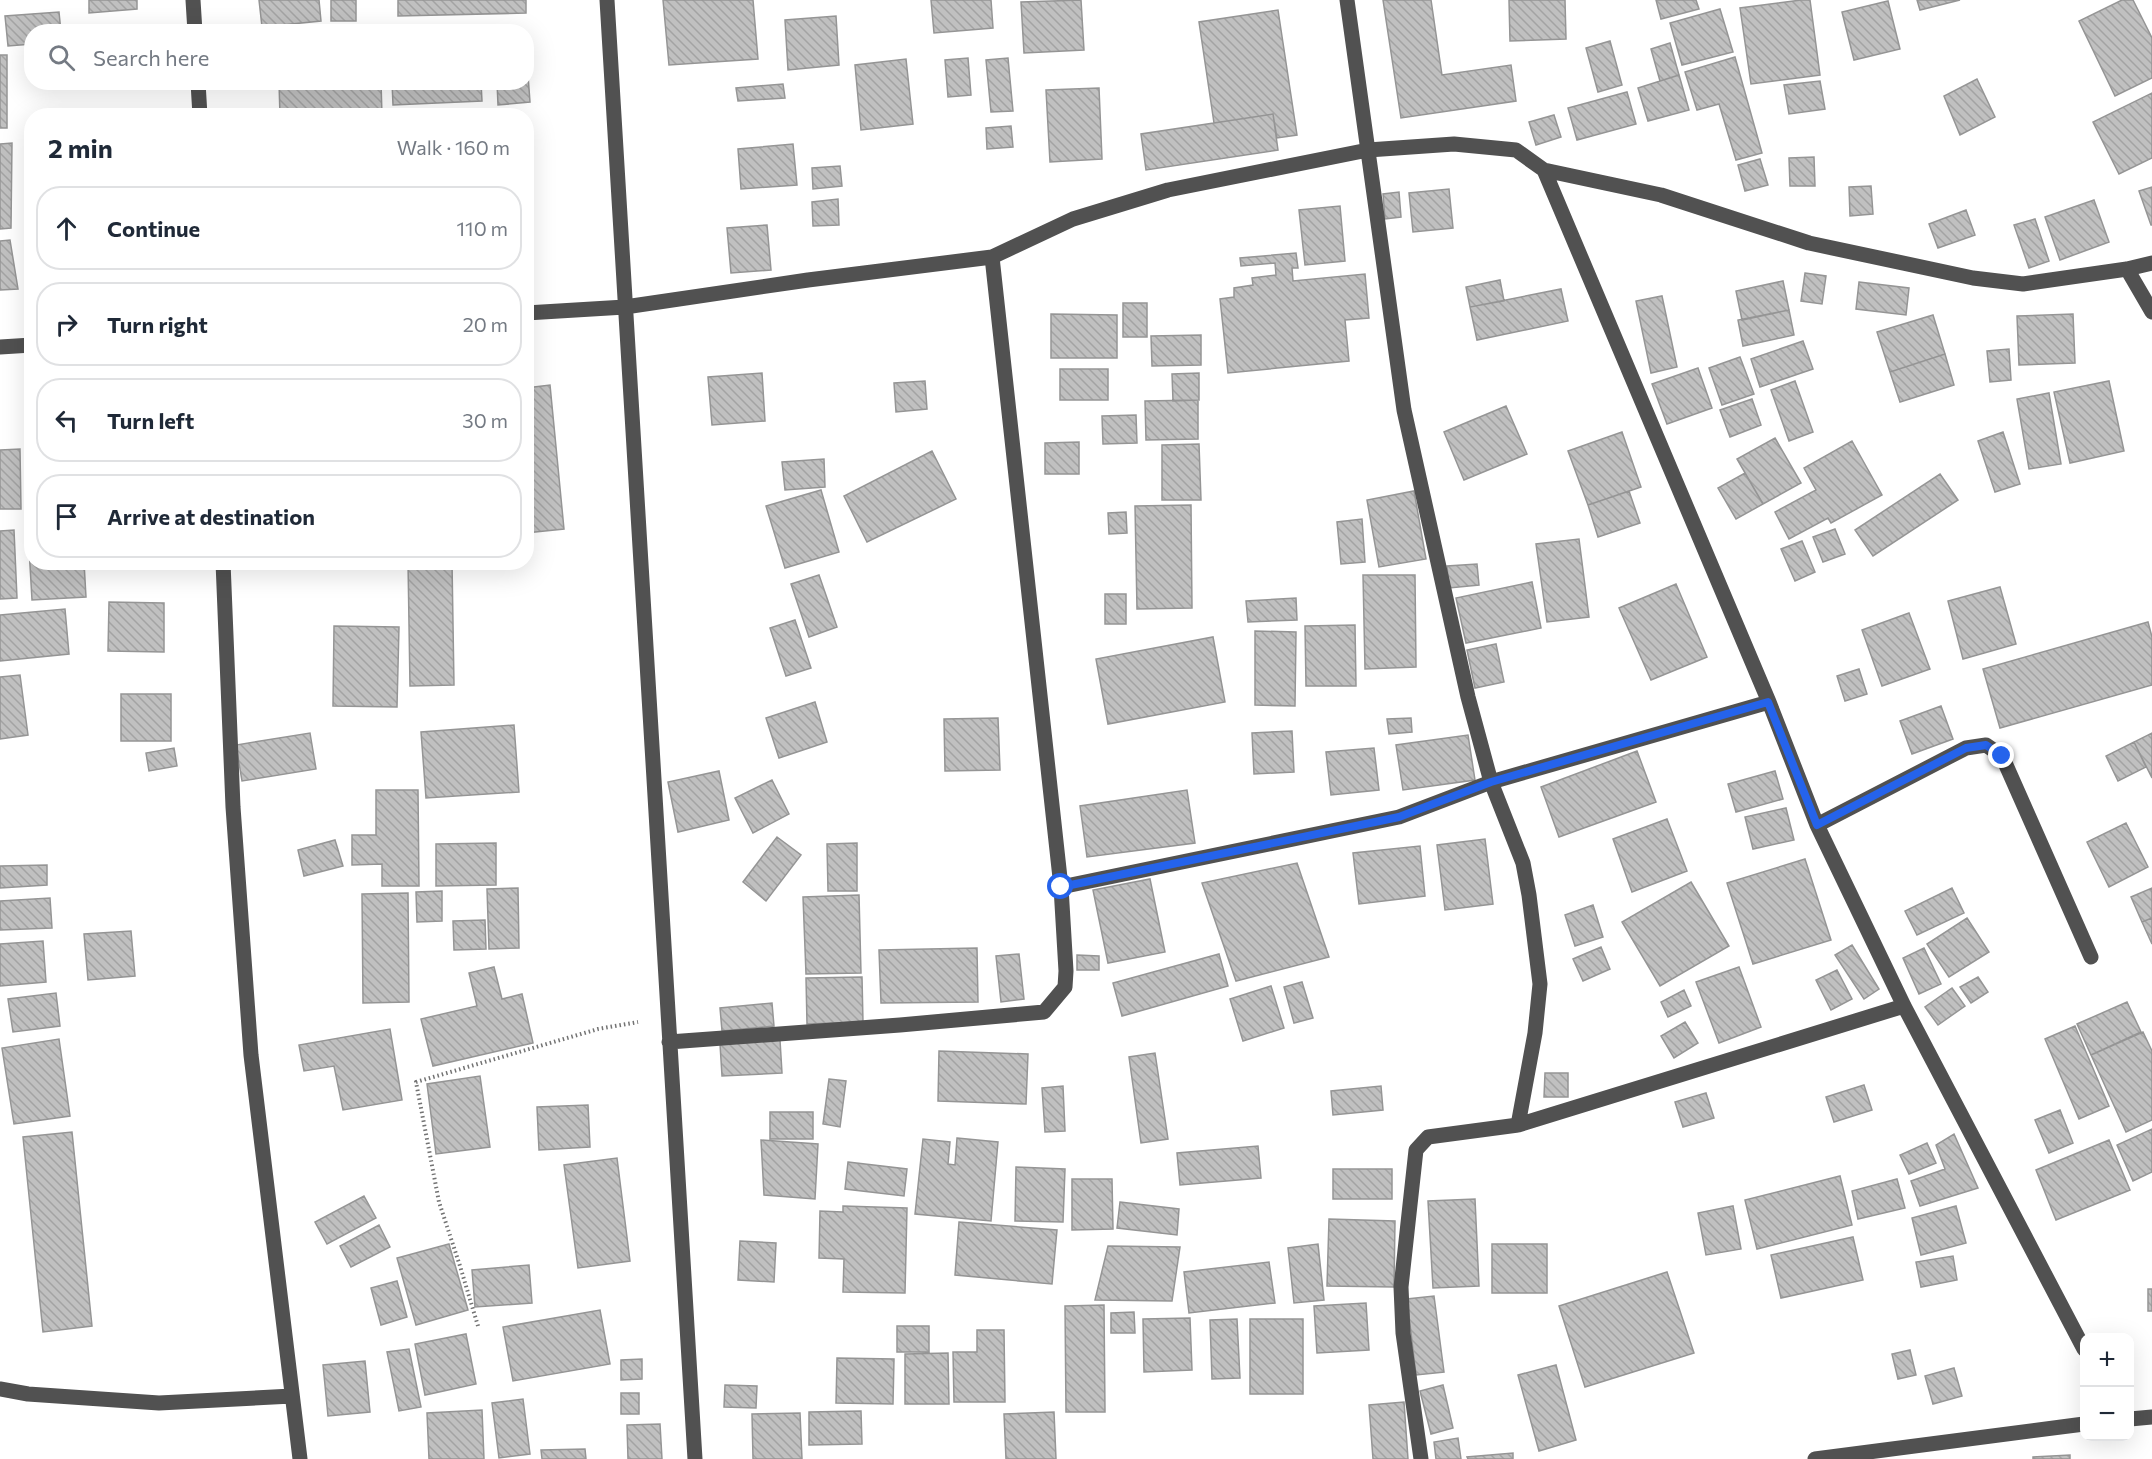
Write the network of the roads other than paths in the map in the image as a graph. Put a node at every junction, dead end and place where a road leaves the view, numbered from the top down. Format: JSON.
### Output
{"nodes":[{"id":1,"x":193,"y":0,"type":"edge"},
{"id":2,"x":607,"y":0,"type":"edge"},
{"id":3,"x":1347,"y":0,"type":"edge"},
{"id":4,"x":194,"y":24,"type":"edge"},
{"id":5,"x":198,"y":90,"type":"edge"},
{"id":6,"x":200,"y":108,"type":"edge"},
{"id":7,"x":1368,"y":150,"type":"junction"},
{"id":8,"x":1545,"y":170,"type":"junction"},
{"id":9,"x":992,"y":257,"type":"junction"},
{"id":10,"x":2152,"y":263,"type":"edge"},
{"id":11,"x":2127,"y":269,"type":"junction"},
{"id":12,"x":625,"y":307,"type":"junction"},
{"id":13,"x":2152,"y":312,"type":"edge"},
{"id":14,"x":534,"y":313,"type":"edge"},
{"id":15,"x":24,"y":346,"type":"edge"},
{"id":16,"x":0,"y":347,"type":"edge"},
{"id":17,"x":223,"y":570,"type":"edge"},
{"id":18,"x":1768,"y":702,"type":"junction"},
{"id":19,"x":1491,"y":782,"type":"junction"},
{"id":20,"x":1817,"y":825,"type":"junction"},
{"id":21,"x":1061,"y":887,"type":"junction"},
{"id":22,"x":2091,"y":957,"type":"dead end"},
{"id":23,"x":1904,"y":1006,"type":"junction"},
{"id":24,"x":669,"y":1042,"type":"junction"},
{"id":25,"x":1518,"y":1125,"type":"junction"},
{"id":26,"x":2080,"y":1340,"type":"edge"},
{"id":27,"x":0,"y":1389,"type":"edge"},
{"id":28,"x":292,"y":1396,"type":"junction"},
{"id":29,"x":2152,"y":1417,"type":"edge"},
{"id":30,"x":2134,"y":1419,"type":"edge"},
{"id":31,"x":2080,"y":1425,"type":"edge"},
{"id":32,"x":300,"y":1459,"type":"edge"},
{"id":33,"x":695,"y":1459,"type":"edge"},
{"id":34,"x":1421,"y":1459,"type":"edge"},
{"id":35,"x":1815,"y":1459,"type":"edge"}],
"edges":[{"from":1,"to":4,"type":"street"},
{"from":2,"to":12,"type":"street"},
{"from":3,"to":7,"type":"street"},
{"from":5,"to":6,"type":"street"},
{"from":7,"to":8,"type":"street"},
{"from":7,"to":9,"type":"street"},
{"from":7,"to":19,"type":"street"},
{"from":8,"to":11,"type":"street"},
{"from":8,"to":18,"type":"street"},
{"from":9,"to":12,"type":"street"},
{"from":9,"to":21,"type":"street"},
{"from":10,"to":11,"type":"street"},
{"from":11,"to":13,"type":"street"},
{"from":12,"to":14,"type":"street"},
{"from":12,"to":24,"type":"street"},
{"from":15,"to":16,"type":"street"},
{"from":17,"to":28,"type":"street"},
{"from":18,"to":19,"type":"street"},
{"from":18,"to":20,"type":"street"},
{"from":19,"to":21,"type":"street"},
{"from":19,"to":25,"type":"street"},
{"from":20,"to":22,"type":"street"},
{"from":20,"to":23,"type":"street"},
{"from":21,"to":24,"type":"street"},
{"from":23,"to":25,"type":"street"},
{"from":23,"to":26,"type":"street"},
{"from":24,"to":33,"type":"street"},
{"from":25,"to":34,"type":"street"},
{"from":27,"to":28,"type":"street"},
{"from":28,"to":32,"type":"street"},
{"from":29,"to":30,"type":"street"},
{"from":31,"to":35,"type":"street"}]}
